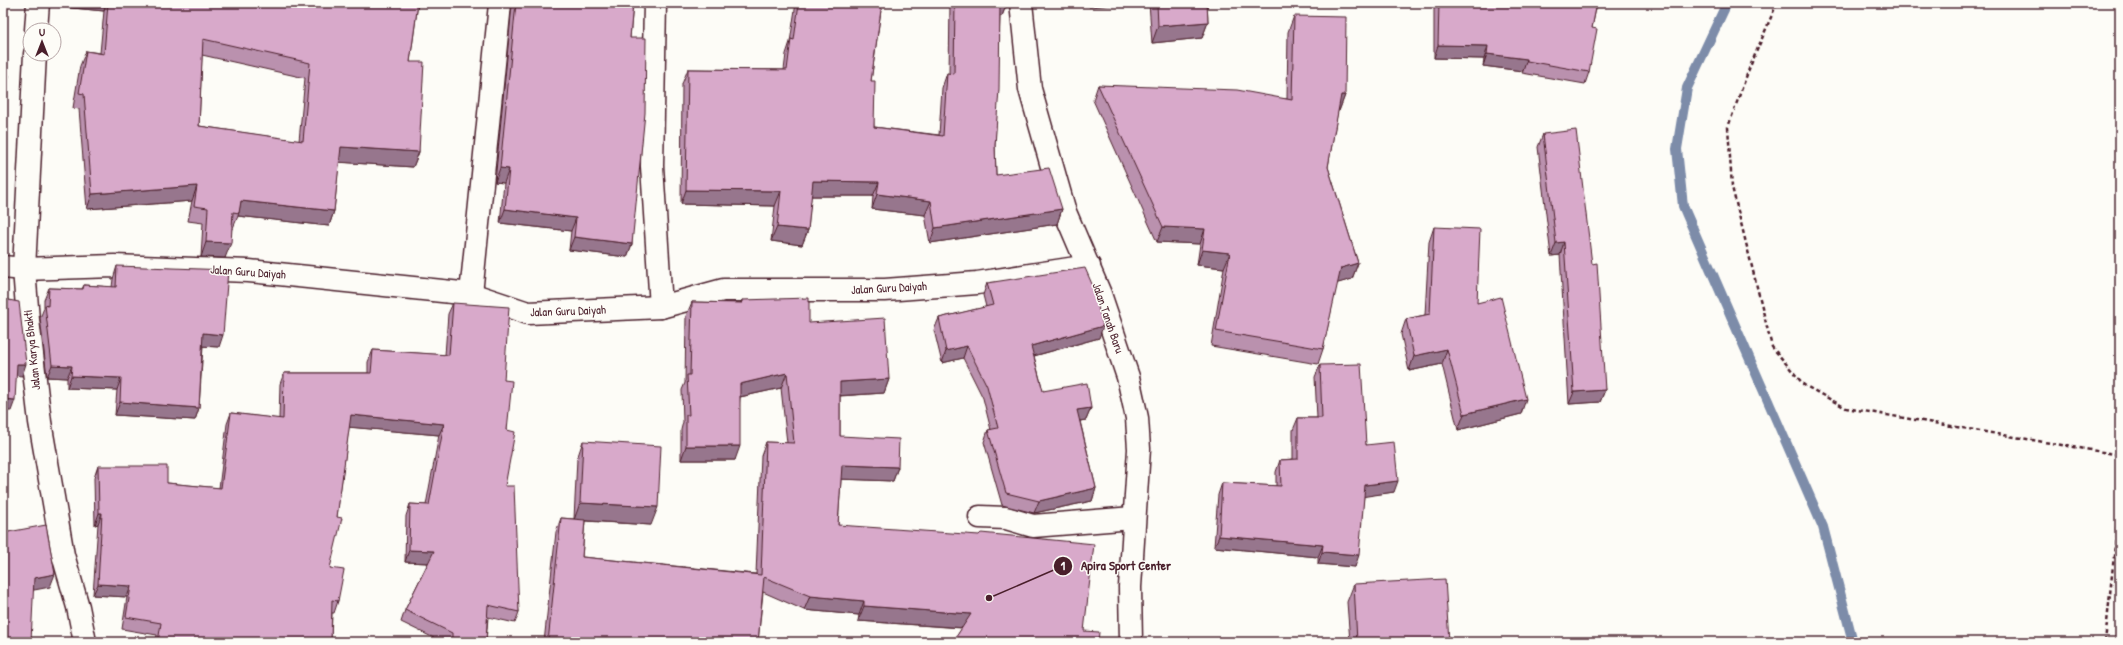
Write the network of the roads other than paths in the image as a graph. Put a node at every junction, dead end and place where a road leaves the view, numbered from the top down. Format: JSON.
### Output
{"nodes":[{"id":1,"x":38,"y":3,"type":"edge"},
{"id":2,"x":655,"y":3,"type":"edge"},
{"id":3,"x":1021,"y":3,"type":"edge"},
{"id":4,"x":500,"y":4,"type":"edge"},
{"id":5,"x":37,"y":22,"type":"edge"},
{"id":6,"x":34,"y":62,"type":"edge"},
{"id":7,"x":1089,"y":266,"type":"junction"},
{"id":8,"x":13,"y":268,"type":"edge"},
{"id":9,"x":471,"y":294,"type":"junction"},
{"id":10,"x":661,"y":307,"type":"junction"},
{"id":11,"x":980,"y":517,"type":"dead end"},
{"id":12,"x":1133,"y":518,"type":"junction"},
{"id":13,"x":85,"y":642,"type":"edge"},
{"id":14,"x":1131,"y":642,"type":"edge"}],
"edges":[{"from":1,"to":5,"type":"street"},
{"from":2,"to":10,"type":"street"},
{"from":3,"to":7,"type":"street","name":"Jalan Tanah Baru"},
{"from":4,"to":9,"type":"street"},
{"from":6,"to":8,"type":"street","name":"Jalan Karya Bhakti"},
{"from":7,"to":10,"type":"street","name":"Jalan Guru Daiyah"},
{"from":7,"to":12,"type":"street","name":"Jalan Tanah Baru"},
{"from":8,"to":9,"type":"street","name":"Jalan Guru Daiyah"},
{"from":8,"to":13,"type":"street","name":"Jalan Karya Bhakti"},
{"from":9,"to":10,"type":"street","name":"Jalan Guru Daiyah"},
{"from":11,"to":12,"type":"street"},
{"from":12,"to":14,"type":"street","name":"Jalan Tanah Baru"}]}
